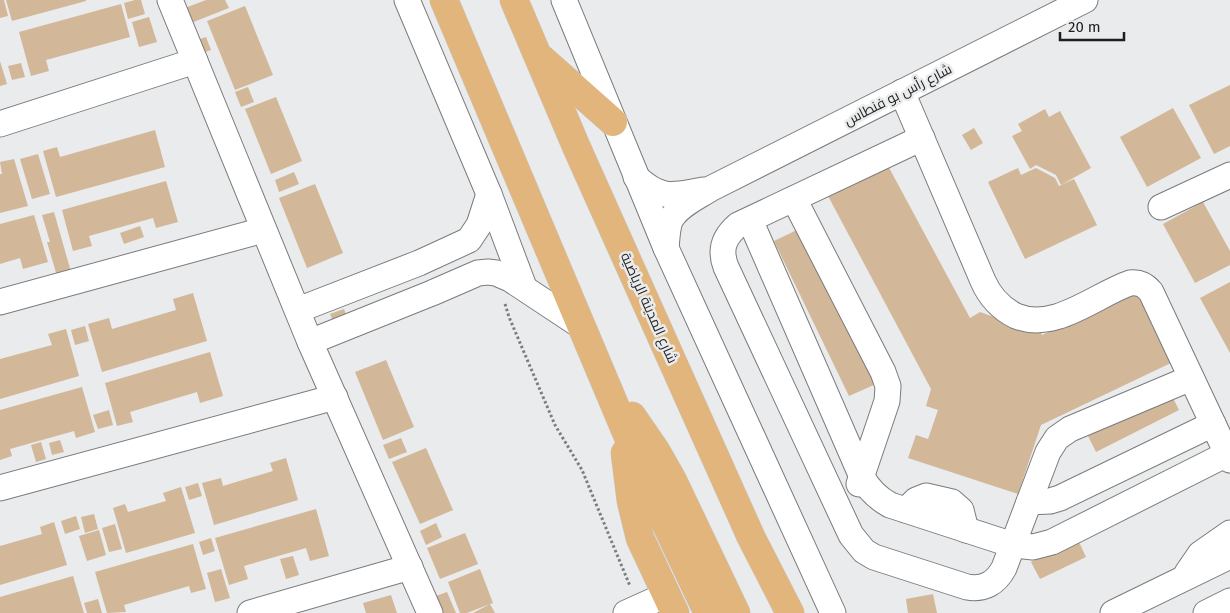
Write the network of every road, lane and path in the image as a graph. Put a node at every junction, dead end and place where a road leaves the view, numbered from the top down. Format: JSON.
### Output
{"nodes":[{"id":1,"x":170,"y":0,"type":"edge"},
{"id":2,"x":407,"y":0,"type":"edge"},
{"id":3,"x":444,"y":0,"type":"edge"},
{"id":4,"x":514,"y":0,"type":"edge"},
{"id":5,"x":564,"y":0,"type":"edge"},
{"id":6,"x":1085,"y":0,"type":"edge"},
{"id":7,"x":536,"y":54,"type":"junction"},
{"id":8,"x":195,"y":61,"type":"junction"},
{"id":9,"x":902,"y":92,"type":"junction"},
{"id":10,"x":613,"y":122,"type":"junction"},
{"id":11,"x":0,"y":124,"type":"edge"},
{"id":12,"x":922,"y":138,"type":"junction"},
{"id":13,"x":636,"y":177,"type":"junction"},
{"id":14,"x":1227,"y":185,"type":"edge"},
{"id":15,"x":710,"y":189,"type":"junction"},
{"id":16,"x":489,"y":194,"type":"junction"},
{"id":17,"x":794,"y":199,"type":"junction"},
{"id":18,"x":1161,"y":207,"type":"dead end"},
{"id":19,"x":750,"y":220,"type":"junction"},
{"id":20,"x":264,"y":230,"type":"junction"},
{"id":21,"x":666,"y":248,"type":"junction"},
{"id":22,"x":496,"y":273,"type":"junction"},
{"id":23,"x":524,"y":287,"type":"junction"},
{"id":24,"x":0,"y":302,"type":"edge"},
{"id":25,"x":298,"y":310,"type":"junction"},
{"id":26,"x":581,"y":326,"type":"junction"},
{"id":27,"x":310,"y":342,"type":"junction"},
{"id":28,"x":600,"y":372,"type":"junction"},
{"id":29,"x":1192,"y":378,"type":"junction"},
{"id":30,"x":335,"y":397,"type":"junction"},
{"id":31,"x":621,"y":419,"type":"junction"},
{"id":32,"x":1213,"y":424,"type":"junction"},
{"id":33,"x":1229,"y":457,"type":"edge"},
{"id":34,"x":862,"y":477,"type":"junction"},
{"id":35,"x":0,"y":488,"type":"edge"},
{"id":36,"x":1029,"y":502,"type":"junction"},
{"id":37,"x":845,"y":521,"type":"junction"},
{"id":38,"x":1230,"y":533,"type":"edge"},
{"id":39,"x":1013,"y":545,"type":"junction"},
{"id":40,"x":1230,"y":556,"type":"edge"},
{"id":41,"x":410,"y":567,"type":"junction"},
{"id":42,"x":1184,"y":579,"type":"junction"},
{"id":43,"x":1230,"y":601,"type":"edge"},
{"id":44,"x":670,"y":604,"type":"edge"},
{"id":45,"x":632,"y":610,"type":"edge"},
{"id":46,"x":250,"y":613,"type":"edge"},
{"id":47,"x":430,"y":613,"type":"edge"},
{"id":48,"x":708,"y":613,"type":"edge"},
{"id":49,"x":736,"y":613,"type":"edge"},
{"id":50,"x":790,"y":613,"type":"edge"},
{"id":51,"x":833,"y":613,"type":"edge"},
{"id":52,"x":1113,"y":613,"type":"edge"},
{"id":53,"x":1206,"y":613,"type":"edge"}],
"edges":[{"from":1,"to":8,"type":"street"},
{"from":2,"to":16,"type":"street"},
{"from":3,"to":26,"type":"main road"},
{"from":4,"to":7,"type":"main road","name":"شارع المدينة الرياضية"},
{"from":5,"to":10,"type":"street"},
{"from":6,"to":9,"type":"street","name":"شارع رأس بو فنطاس"},
{"from":7,"to":10,"type":"main road"},
{"from":7,"to":50,"type":"main road","name":"شارع المدينة الرياضية"},
{"from":8,"to":11,"type":"street"},
{"from":8,"to":20,"type":"street"},
{"from":9,"to":12,"type":"street"},
{"from":9,"to":15,"type":"street","name":"شارع رأس بو فنطاس"},
{"from":10,"to":13,"type":"street"},
{"from":12,"to":17,"type":"street"},
{"from":12,"to":29,"type":"street"},
{"from":13,"to":15,"type":"street","name":"شارع رأس بو فنطاس"},
{"from":13,"to":21,"type":"street"},
{"from":14,"to":18,"type":"street"},
{"from":15,"to":21,"type":"street","name":"شارع رأس بو فنطاس"},
{"from":16,"to":23,"type":"street"},
{"from":16,"to":25,"type":"street"},
{"from":17,"to":19,"type":"street"},
{"from":17,"to":34,"type":"street"},
{"from":19,"to":34,"type":"street"},
{"from":19,"to":37,"type":"street"},
{"from":20,"to":24,"type":"street"},
{"from":20,"to":25,"type":"street"},
{"from":21,"to":51,"type":"street"},
{"from":22,"to":23,"type":"street"},
{"from":22,"to":27,"type":"street"},
{"from":22,"to":45,"type":"path"},
{"from":23,"to":26,"type":"street"},
{"from":25,"to":27,"type":"street"},
{"from":26,"to":28,"type":"main road"},
{"from":27,"to":30,"type":"street"},
{"from":28,"to":31,"type":"main road"},
{"from":28,"to":49,"type":"main road"},
{"from":29,"to":32,"type":"street"},
{"from":29,"to":36,"type":"street"},
{"from":30,"to":35,"type":"street"},
{"from":30,"to":41,"type":"street"},
{"from":31,"to":44,"type":"main road"},
{"from":31,"to":48,"type":"main road"},
{"from":32,"to":33,"type":"street"},
{"from":32,"to":36,"type":"street"},
{"from":33,"to":39,"type":"street"},
{"from":34,"to":37,"type":"street"},
{"from":34,"to":39,"type":"street"},
{"from":36,"to":39,"type":"street"},
{"from":37,"to":39,"type":"street"},
{"from":38,"to":42,"type":"street"},
{"from":40,"to":42,"type":"street"},
{"from":41,"to":46,"type":"street"},
{"from":41,"to":47,"type":"street"},
{"from":42,"to":52,"type":"street"},
{"from":43,"to":53,"type":"street"},
{"from":44,"to":45,"type":"street"}]}
